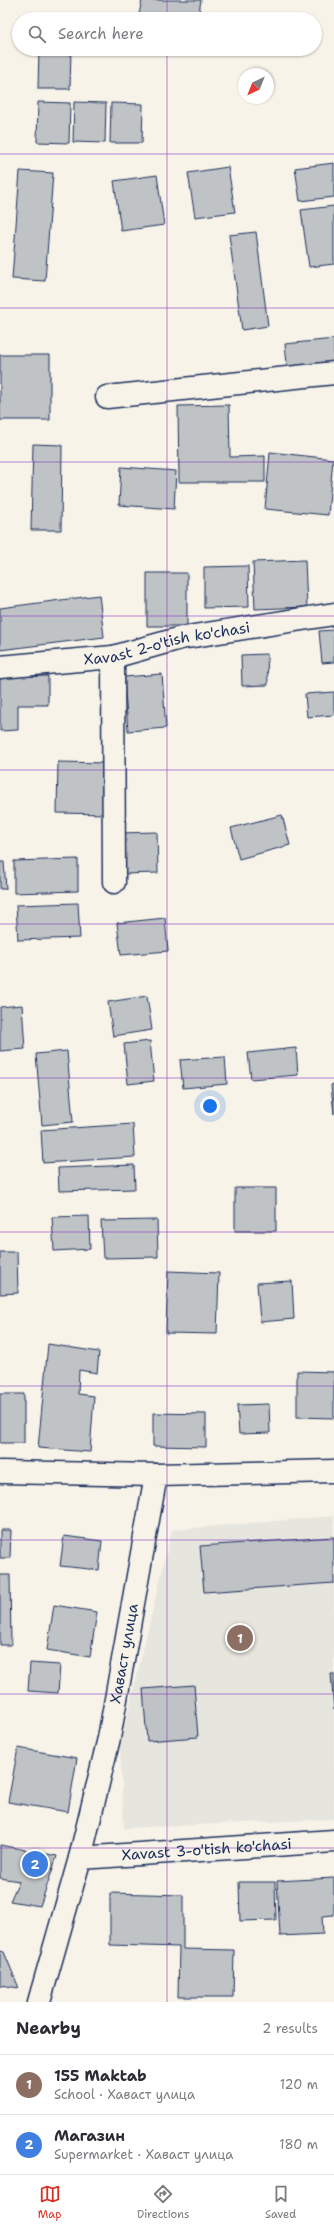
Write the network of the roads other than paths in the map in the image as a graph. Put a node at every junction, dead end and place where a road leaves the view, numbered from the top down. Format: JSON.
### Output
{"nodes":[{"id":1,"x":334,"y":373,"type":"edge"},
{"id":2,"x":107,"y":397,"type":"dead end"},
{"id":3,"x":334,"y":614,"type":"edge"},
{"id":4,"x":113,"y":657,"type":"junction"},
{"id":5,"x":0,"y":667,"type":"edge"},
{"id":6,"x":114,"y":882,"type":"dead end"},
{"id":7,"x":334,"y":1471,"type":"edge"},
{"id":8,"x":0,"y":1472,"type":"edge"},
{"id":9,"x":156,"y":1475,"type":"junction"},
{"id":10,"x":334,"y":1841,"type":"edge"},
{"id":11,"x":80,"y":1858,"type":"junction"},
{"id":12,"x":39,"y":2002,"type":"edge"}],
"edges":[{"from":1,"to":2,"type":"street"},
{"from":3,"to":4,"type":"street","name":"Xavast 2-o'tish ko'chasi"},
{"from":4,"to":5,"type":"street","name":"Xavast 2-o'tish ko'chasi"},
{"from":4,"to":6,"type":"street"},
{"from":7,"to":9,"type":"street"},
{"from":8,"to":9,"type":"street"},
{"from":9,"to":11,"type":"street","name":"Хаваст улица"},
{"from":10,"to":11,"type":"street","name":"Xavast 3-o'tish ko'chasi"},
{"from":11,"to":12,"type":"street","name":"Хаваст улица"}]}
